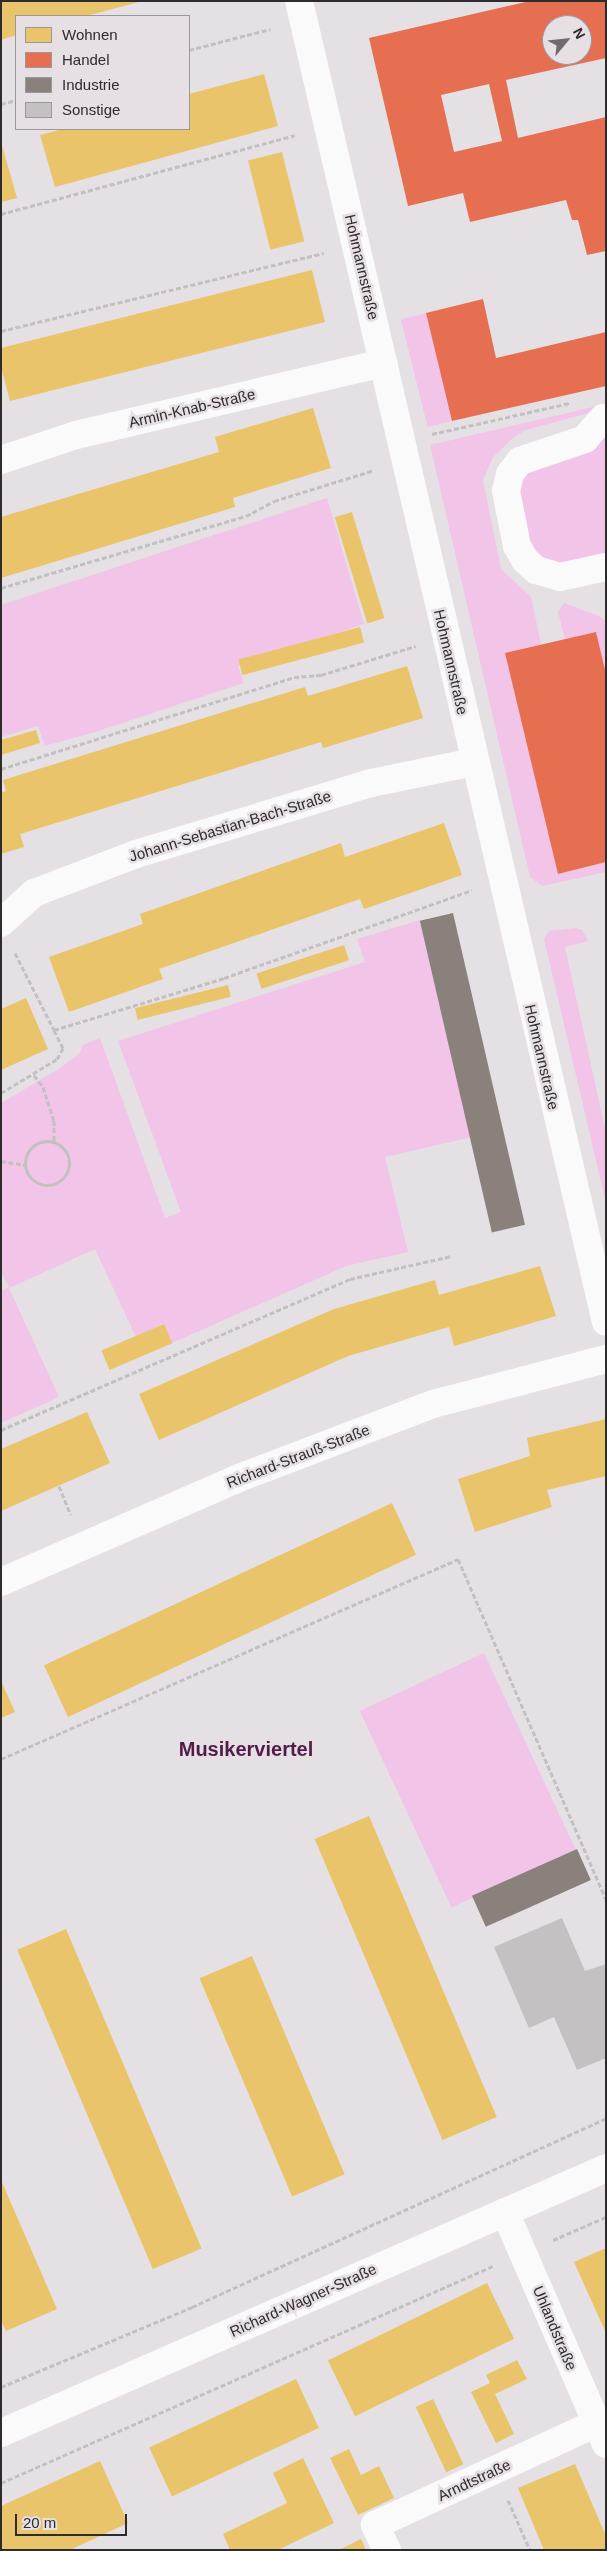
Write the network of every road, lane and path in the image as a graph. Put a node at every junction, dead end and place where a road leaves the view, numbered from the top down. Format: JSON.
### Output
{"nodes":[{"id":1,"x":302,"y":11,"type":"edge"},
{"id":2,"x":190,"y":50,"type":"edge"},
{"id":3,"x":15,"y":100,"type":"edge"},
{"id":4,"x":1,"y":104,"type":"edge"},
{"id":5,"x":328,"y":126,"type":"junction"},
{"id":6,"x":1,"y":214,"type":"edge"},
{"id":7,"x":357,"y":245,"type":"junction"},
{"id":8,"x":1,"y":332,"type":"edge"},
{"id":9,"x":384,"y":362,"type":"junction"},
{"id":10,"x":577,"y":401,"type":"dead end"},
{"id":11,"x":602,"y":418,"type":"dead end"},
{"id":12,"x":405,"y":450,"type":"junction"},
{"id":13,"x":1,"y":460,"type":"edge"},
{"id":14,"x":606,"y":567,"type":"edge"},
{"id":15,"x":1,"y":588,"type":"edge"},
{"id":16,"x":446,"y":638,"type":"junction"},
{"id":17,"x":474,"y":762,"type":"junction"},
{"id":18,"x":1,"y":769,"type":"edge"},
{"id":19,"x":501,"y":878,"type":"junction"},
{"id":20,"x":1,"y":923,"type":"edge"},
{"id":21,"x":14,"y":952,"type":"dead end"},
{"id":22,"x":54,"y":1030,"type":"junction"},
{"id":23,"x":34,"y":1075,"type":"junction"},
{"id":24,"x":1,"y":1093,"type":"edge"},
{"id":25,"x":54,"y":1142,"type":"junction"},
{"id":26,"x":1,"y":1161,"type":"edge"},
{"id":27,"x":26,"y":1165,"type":"junction"},
{"id":28,"x":452,"y":1256,"type":"dead end"},
{"id":29,"x":606,"y":1322,"type":"edge"},
{"id":30,"x":606,"y":1359,"type":"edge"},
{"id":31,"x":1,"y":1430,"type":"edge"},
{"id":32,"x":1,"y":1582,"type":"edge"},
{"id":33,"x":1,"y":1759,"type":"edge"},
{"id":34,"x":606,"y":1900,"type":"edge"},
{"id":35,"x":606,"y":2118,"type":"edge"},
{"id":36,"x":606,"y":2168,"type":"edge"},
{"id":37,"x":505,"y":2212,"type":"junction"},
{"id":38,"x":606,"y":2217,"type":"edge"},
{"id":39,"x":523,"y":2253,"type":"junction"},
{"id":40,"x":1,"y":2387,"type":"edge"},
{"id":41,"x":1,"y":2434,"type":"edge"},
{"id":42,"x":601,"y":2434,"type":"edge"},
{"id":43,"x":494,"y":2470,"type":"junction"},
{"id":44,"x":1,"y":2482,"type":"edge"},
{"id":45,"x":387,"y":2550,"type":"edge"},
{"id":46,"x":530,"y":2550,"type":"edge"}],
"edges":[{"from":1,"to":2,"type":"path"},
{"from":1,"to":5,"type":"street","name":"Hohmannstraße"},
{"from":3,"to":4,"type":"path"},
{"from":5,"to":6,"type":"path"},
{"from":5,"to":7,"type":"street","name":"Hohmannstraße"},
{"from":7,"to":8,"type":"path"},
{"from":7,"to":9,"type":"street","name":"Hohmannstraße"},
{"from":9,"to":12,"type":"street","name":"Hohmannstraße"},
{"from":9,"to":13,"type":"street","name":"Armin-Knab-Straße"},
{"from":10,"to":12,"type":"path"},
{"from":11,"to":14,"type":"street"},
{"from":12,"to":15,"type":"path"},
{"from":12,"to":16,"type":"street","name":"Hohmannstraße"},
{"from":16,"to":17,"type":"street","name":"Hohmannstraße"},
{"from":16,"to":18,"type":"path"},
{"from":17,"to":19,"type":"street","name":"Hohmannstraße"},
{"from":17,"to":20,"type":"street","name":"Johann-Sebastian-Bach-Straße"},
{"from":19,"to":22,"type":"path"},
{"from":19,"to":29,"type":"street","name":"Hohmannstraße"},
{"from":21,"to":22,"type":"path"},
{"from":22,"to":23,"type":"path"},
{"from":23,"to":24,"type":"path"},
{"from":23,"to":25,"type":"path"},
{"from":25,"to":27,"type":"path"},
{"from":25,"to":27,"type":"path"},
{"from":26,"to":27,"type":"path"},
{"from":28,"to":31,"type":"path"},
{"from":30,"to":32,"type":"street","name":"Richard-Strauß-Straße"},
{"from":33,"to":34,"type":"path"},
{"from":35,"to":40,"type":"path"},
{"from":36,"to":37,"type":"street","name":"Richard-Wagner-Straße"},
{"from":37,"to":39,"type":"street","name":"Uhlandstraße"},
{"from":37,"to":41,"type":"street","name":"Richard-Wagner-Straße"},
{"from":38,"to":39,"type":"path"},
{"from":39,"to":42,"type":"street","name":"Uhlandstraße"},
{"from":39,"to":44,"type":"path"},
{"from":42,"to":43,"type":"street","name":"Arndtstraße"},
{"from":43,"to":45,"type":"street","name":"Arndtstraße"},
{"from":43,"to":46,"type":"path"}]}
